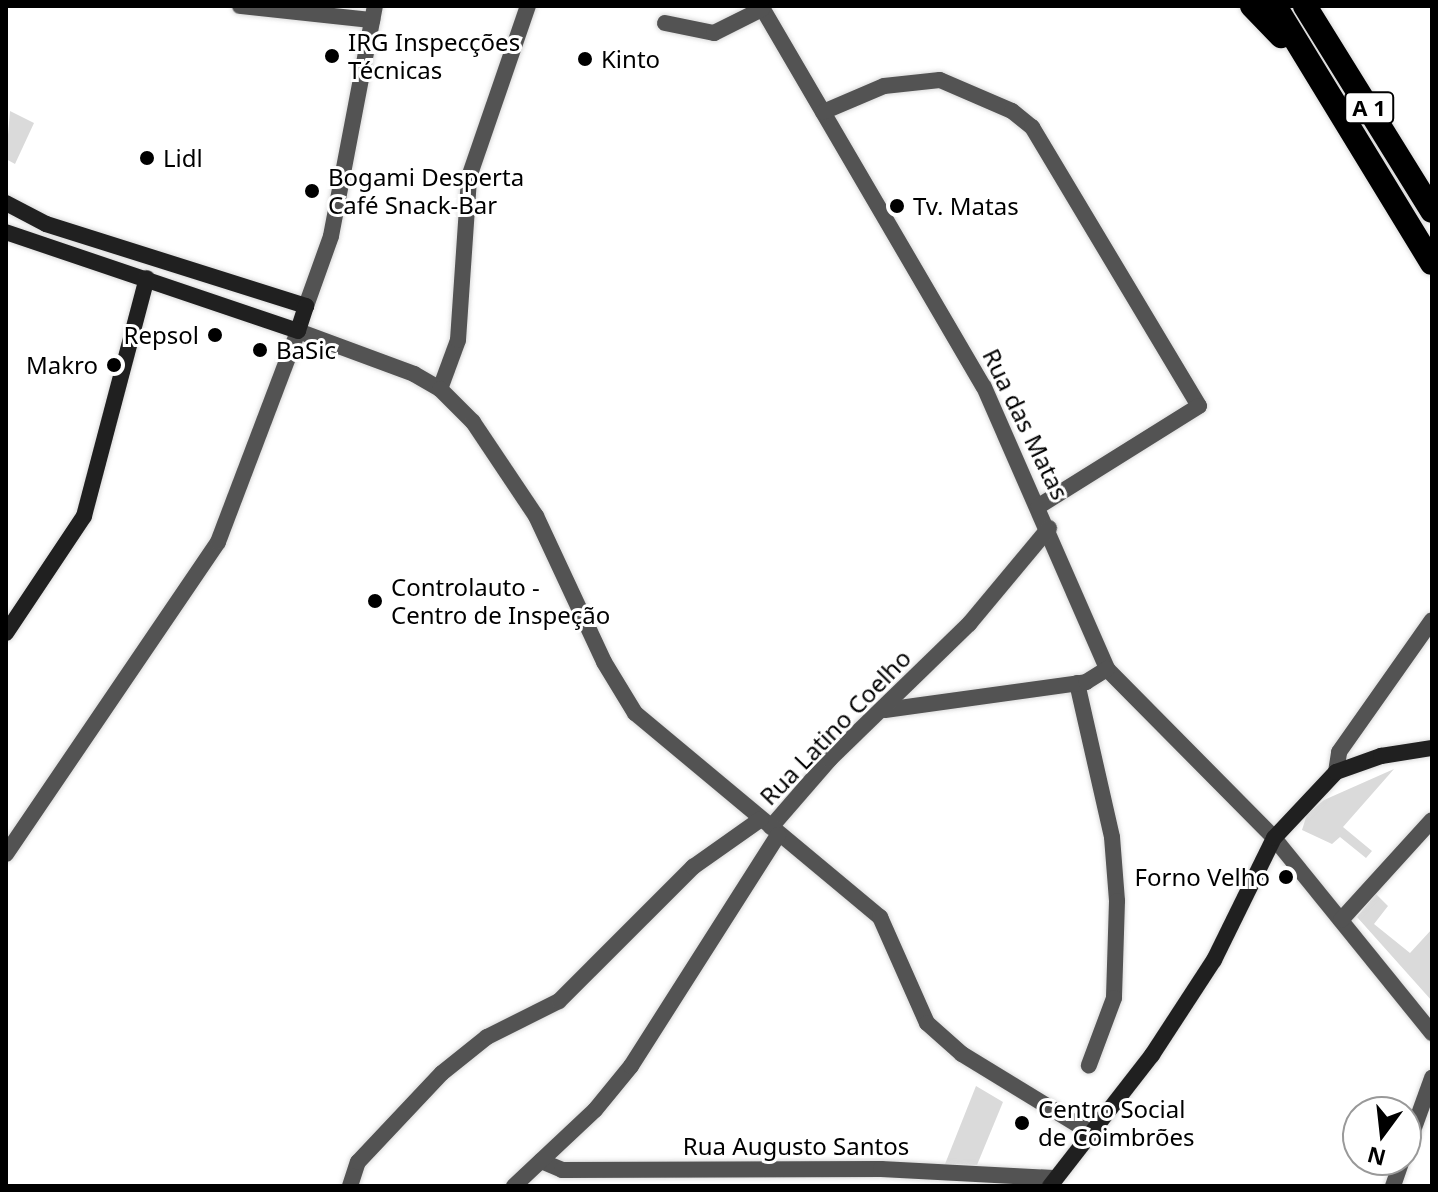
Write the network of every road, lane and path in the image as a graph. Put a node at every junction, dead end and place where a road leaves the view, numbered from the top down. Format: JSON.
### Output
{"nodes":[{"id":1,"x":240,"y":6,"type":"edge"},
{"id":2,"x":528,"y":6,"type":"edge"},
{"id":3,"x":1252,"y":6,"type":"edge"},
{"id":4,"x":1275,"y":6,"type":"edge"},
{"id":5,"x":1305,"y":6,"type":"edge"},
{"id":6,"x":762,"y":8,"type":"edge"},
{"id":7,"x":373,"y":13,"type":"edge"},
{"id":8,"x":665,"y":23,"type":"dead end"},
{"id":9,"x":1305,"y":61,"type":"junction"},
{"id":10,"x":823,"y":112,"type":"junction"},
{"id":11,"x":6,"y":203,"type":"edge"},
{"id":12,"x":1432,"y":211,"type":"edge"},
{"id":13,"x":6,"y":232,"type":"edge"},
{"id":14,"x":153,"y":258,"type":"junction"},
{"id":15,"x":1432,"y":263,"type":"edge"},
{"id":16,"x":147,"y":278,"type":"junction"},
{"id":17,"x":306,"y":306,"type":"junction"},
{"id":18,"x":298,"y":331,"type":"junction"},
{"id":19,"x":440,"y":389,"type":"junction"},
{"id":20,"x":1039,"y":506,"type":"junction"},
{"id":21,"x":1049,"y":528,"type":"junction"},
{"id":22,"x":1432,"y":620,"type":"edge"},
{"id":23,"x":6,"y":633,"type":"edge"},
{"id":24,"x":1107,"y":669,"type":"junction"},
{"id":25,"x":1077,"y":683,"type":"junction"},
{"id":26,"x":885,"y":710,"type":"junction"},
{"id":27,"x":1432,"y":748,"type":"edge"},
{"id":28,"x":1336,"y":772,"type":"junction"},
{"id":29,"x":1432,"y":820,"type":"edge"},
{"id":30,"x":770,"y":827,"type":"junction"},
{"id":31,"x":1274,"y":838,"type":"junction"},
{"id":32,"x":6,"y":854,"type":"edge"},
{"id":33,"x":1341,"y":920,"type":"junction"},
{"id":34,"x":1432,"y":1033,"type":"edge"},
{"id":35,"x":1089,"y":1065,"type":"dead end"},
{"id":36,"x":1432,"y":1078,"type":"edge"},
{"id":37,"x":1422,"y":1106,"type":"edge"},
{"id":38,"x":1090,"y":1132,"type":"junction"},
{"id":39,"x":541,"y":1161,"type":"junction"},
{"id":40,"x":993,"y":1180,"type":"edge"},
{"id":41,"x":1052,"y":1182,"type":"edge"},
{"id":42,"x":350,"y":1186,"type":"edge"},
{"id":43,"x":514,"y":1186,"type":"edge"}],
"edges":[{"from":1,"to":7,"type":"street"},
{"from":2,"to":19,"type":"street"},
{"from":3,"to":9,"type":"highway"},
{"from":4,"to":9,"type":"highway","number":"A 1"},
{"from":5,"to":12,"type":"highway","number":"A 1"},
{"from":6,"to":8,"type":"street"},
{"from":6,"to":10,"type":"street","name":"Rua das Matas"},
{"from":7,"to":17,"type":"street"},
{"from":9,"to":15,"type":"highway","number":"A 1"},
{"from":10,"to":20,"type":"street","name":"Rua das Matas"},
{"from":10,"to":20,"type":"street"},
{"from":11,"to":14,"type":"main road"},
{"from":13,"to":16,"type":"main road"},
{"from":14,"to":16,"type":"street"},
{"from":14,"to":17,"type":"main road"},
{"from":16,"to":18,"type":"main road"},
{"from":16,"to":23,"type":"main road"},
{"from":17,"to":18,"type":"main road"},
{"from":18,"to":19,"type":"street"},
{"from":18,"to":32,"type":"street"},
{"from":19,"to":30,"type":"street"},
{"from":20,"to":21,"type":"street","name":"Rua das Matas"},
{"from":21,"to":24,"type":"street","name":"Rua das Matas"},
{"from":21,"to":26,"type":"street","name":"Rua Latino Coelho"},
{"from":22,"to":28,"type":"street"},
{"from":24,"to":25,"type":"street"},
{"from":24,"to":31,"type":"street","name":"Rua das Matas"},
{"from":25,"to":26,"type":"street"},
{"from":25,"to":35,"type":"street"},
{"from":26,"to":30,"type":"street","name":"Rua Latino Coelho"},
{"from":27,"to":28,"type":"main road"},
{"from":28,"to":31,"type":"main road"},
{"from":29,"to":33,"type":"street"},
{"from":30,"to":38,"type":"street"},
{"from":30,"to":39,"type":"street","name":"Rua Latino Coelho"},
{"from":30,"to":42,"type":"street"},
{"from":31,"to":33,"type":"street","name":"Rua das Matas"},
{"from":31,"to":38,"type":"main road"},
{"from":33,"to":34,"type":"street","name":"Rua das Matas"},
{"from":36,"to":37,"type":"street"},
{"from":38,"to":41,"type":"main road"},
{"from":39,"to":40,"type":"street","name":"Rua Augusto Santos"},
{"from":39,"to":43,"type":"street","name":"Rua Latino Coelho"},
{"from":40,"to":41,"type":"street","name":"Rua Augusto Santos"}]}
